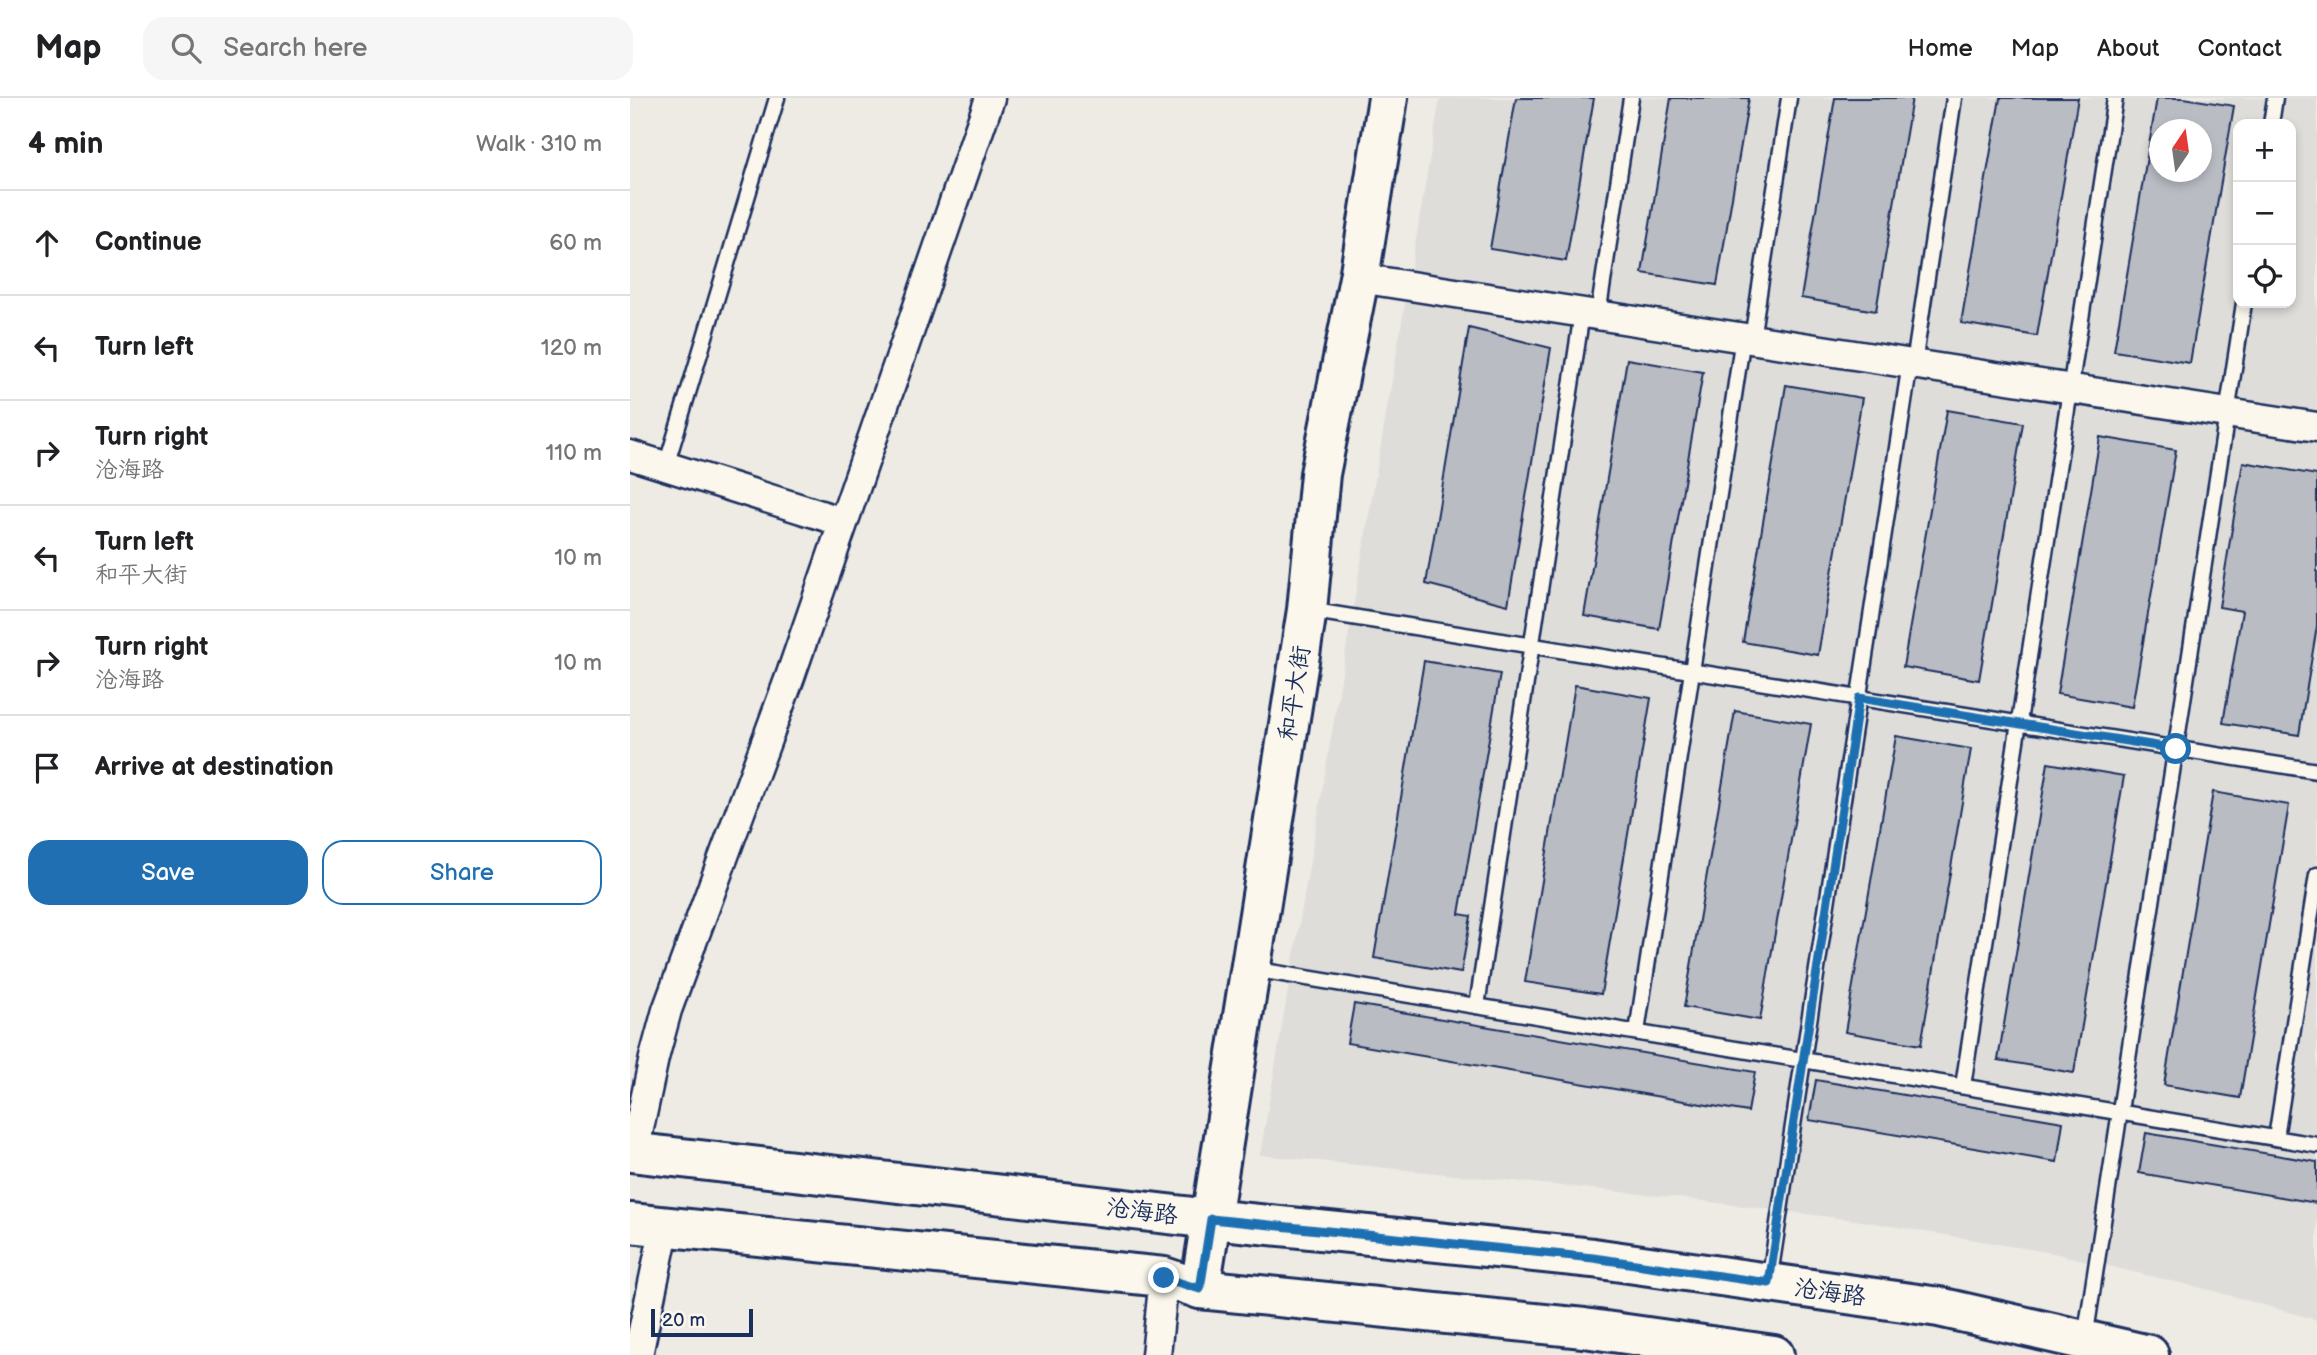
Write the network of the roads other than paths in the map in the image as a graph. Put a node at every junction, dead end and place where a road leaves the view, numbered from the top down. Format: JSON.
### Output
{"nodes":[{"id":1,"x":777,"y":98,"type":"edge"},
{"id":2,"x":990,"y":98,"type":"edge"},
{"id":3,"x":1388,"y":98,"type":"edge"},
{"id":4,"x":1631,"y":98,"type":"edge"},
{"id":5,"x":1788,"y":98,"type":"edge"},
{"id":6,"x":1954,"y":98,"type":"edge"},
{"id":7,"x":2115,"y":98,"type":"edge"},
{"id":8,"x":2275,"y":98,"type":"edge"},
{"id":9,"x":2272,"y":119,"type":"edge"},
{"id":10,"x":1359,"y":278,"type":"junction"},
{"id":11,"x":2243,"y":308,"type":"edge"},
{"id":12,"x":1590,"y":314,"type":"junction"},
{"id":13,"x":1747,"y":338,"type":"junction"},
{"id":14,"x":1912,"y":364,"type":"junction"},
{"id":15,"x":2070,"y":388,"type":"junction"},
{"id":16,"x":2227,"y":413,"type":"junction"},
{"id":17,"x":2317,"y":427,"type":"edge"},
{"id":18,"x":630,"y":455,"type":"edge"},
{"id":19,"x":666,"y":466,"type":"junction"},
{"id":20,"x":843,"y":522,"type":"junction"},
{"id":21,"x":1307,"y":610,"type":"junction"},
{"id":22,"x":1532,"y":646,"type":"junction"},
{"id":23,"x":1691,"y":671,"type":"junction"},
{"id":24,"x":1859,"y":698,"type":"junction"},
{"id":25,"x":2018,"y":724,"type":"junction"},
{"id":26,"x":2176,"y":749,"type":"junction"},
{"id":27,"x":2317,"y":771,"type":"edge"},
{"id":28,"x":2317,"y":875,"type":"edge"},
{"id":29,"x":1251,"y":968,"type":"junction"},
{"id":30,"x":1477,"y":1006,"type":"junction"},
{"id":31,"x":1637,"y":1032,"type":"junction"},
{"id":32,"x":1804,"y":1060,"type":"junction"},
{"id":33,"x":1963,"y":1086,"type":"junction"},
{"id":34,"x":2120,"y":1112,"type":"junction"},
{"id":35,"x":2276,"y":1138,"type":"junction"},
{"id":36,"x":2317,"y":1144,"type":"edge"},
{"id":37,"x":632,"y":1152,"type":"edge"},
{"id":38,"x":1211,"y":1219,"type":"junction"},
{"id":39,"x":648,"y":1224,"type":"edge"},
{"id":40,"x":1164,"y":1278,"type":"junction"},
{"id":41,"x":1769,"y":1283,"type":"junction"},
{"id":42,"x":1200,"y":1289,"type":"junction"},
{"id":43,"x":2085,"y":1339,"type":"junction"},
{"id":44,"x":638,"y":1355,"type":"edge"},
{"id":45,"x":1156,"y":1355,"type":"edge"},
{"id":46,"x":1774,"y":1355,"type":"edge"},
{"id":47,"x":2149,"y":1355,"type":"edge"}],
"edges":[{"from":1,"to":19,"type":"lane"},
{"from":2,"to":20,"type":"street"},
{"from":3,"to":10,"type":"main road","name":"和平大街"},
{"from":4,"to":12,"type":"lane"},
{"from":5,"to":13,"type":"lane"},
{"from":6,"to":14,"type":"lane"},
{"from":7,"to":15,"type":"lane"},
{"from":8,"to":9,"type":"lane"},
{"from":10,"to":12,"type":"street"},
{"from":10,"to":21,"type":"main road","name":"和平大街"},
{"from":11,"to":16,"type":"lane"},
{"from":12,"to":13,"type":"street"},
{"from":12,"to":22,"type":"lane"},
{"from":13,"to":14,"type":"street"},
{"from":13,"to":23,"type":"lane"},
{"from":14,"to":15,"type":"street"},
{"from":14,"to":24,"type":"lane"},
{"from":15,"to":16,"type":"street"},
{"from":15,"to":25,"type":"lane"},
{"from":16,"to":17,"type":"street"},
{"from":16,"to":26,"type":"lane"},
{"from":18,"to":19,"type":"street"},
{"from":19,"to":20,"type":"street"},
{"from":20,"to":37,"type":"street"},
{"from":21,"to":22,"type":"lane"},
{"from":21,"to":29,"type":"main road","name":"和平大街"},
{"from":22,"to":23,"type":"lane"},
{"from":22,"to":30,"type":"lane"},
{"from":23,"to":24,"type":"lane"},
{"from":23,"to":31,"type":"lane"},
{"from":24,"to":25,"type":"lane"},
{"from":24,"to":32,"type":"lane"},
{"from":25,"to":26,"type":"lane"},
{"from":25,"to":33,"type":"lane"},
{"from":26,"to":27,"type":"lane"},
{"from":26,"to":34,"type":"lane"},
{"from":28,"to":35,"type":"lane"},
{"from":29,"to":30,"type":"lane"},
{"from":29,"to":38,"type":"main road","name":"和平大街"},
{"from":30,"to":31,"type":"lane"},
{"from":31,"to":32,"type":"lane"},
{"from":32,"to":33,"type":"lane"},
{"from":32,"to":41,"type":"lane"},
{"from":33,"to":34,"type":"lane"},
{"from":34,"to":35,"type":"lane"},
{"from":34,"to":43,"type":"lane"},
{"from":35,"to":36,"type":"lane"},
{"from":37,"to":38,"type":"main road","name":"沧海路"},
{"from":38,"to":41,"type":"main road","name":"沧海路"},
{"from":38,"to":42,"type":"main road","name":"和平大街"},
{"from":39,"to":40,"type":"main road"},
{"from":39,"to":44,"type":"street"},
{"from":40,"to":42,"type":"main road"},
{"from":40,"to":45,"type":"street"},
{"from":41,"to":43,"type":"main road","name":"沧海路"},
{"from":42,"to":46,"type":"main road"},
{"from":43,"to":47,"type":"main road","name":"沧海路"}]}
